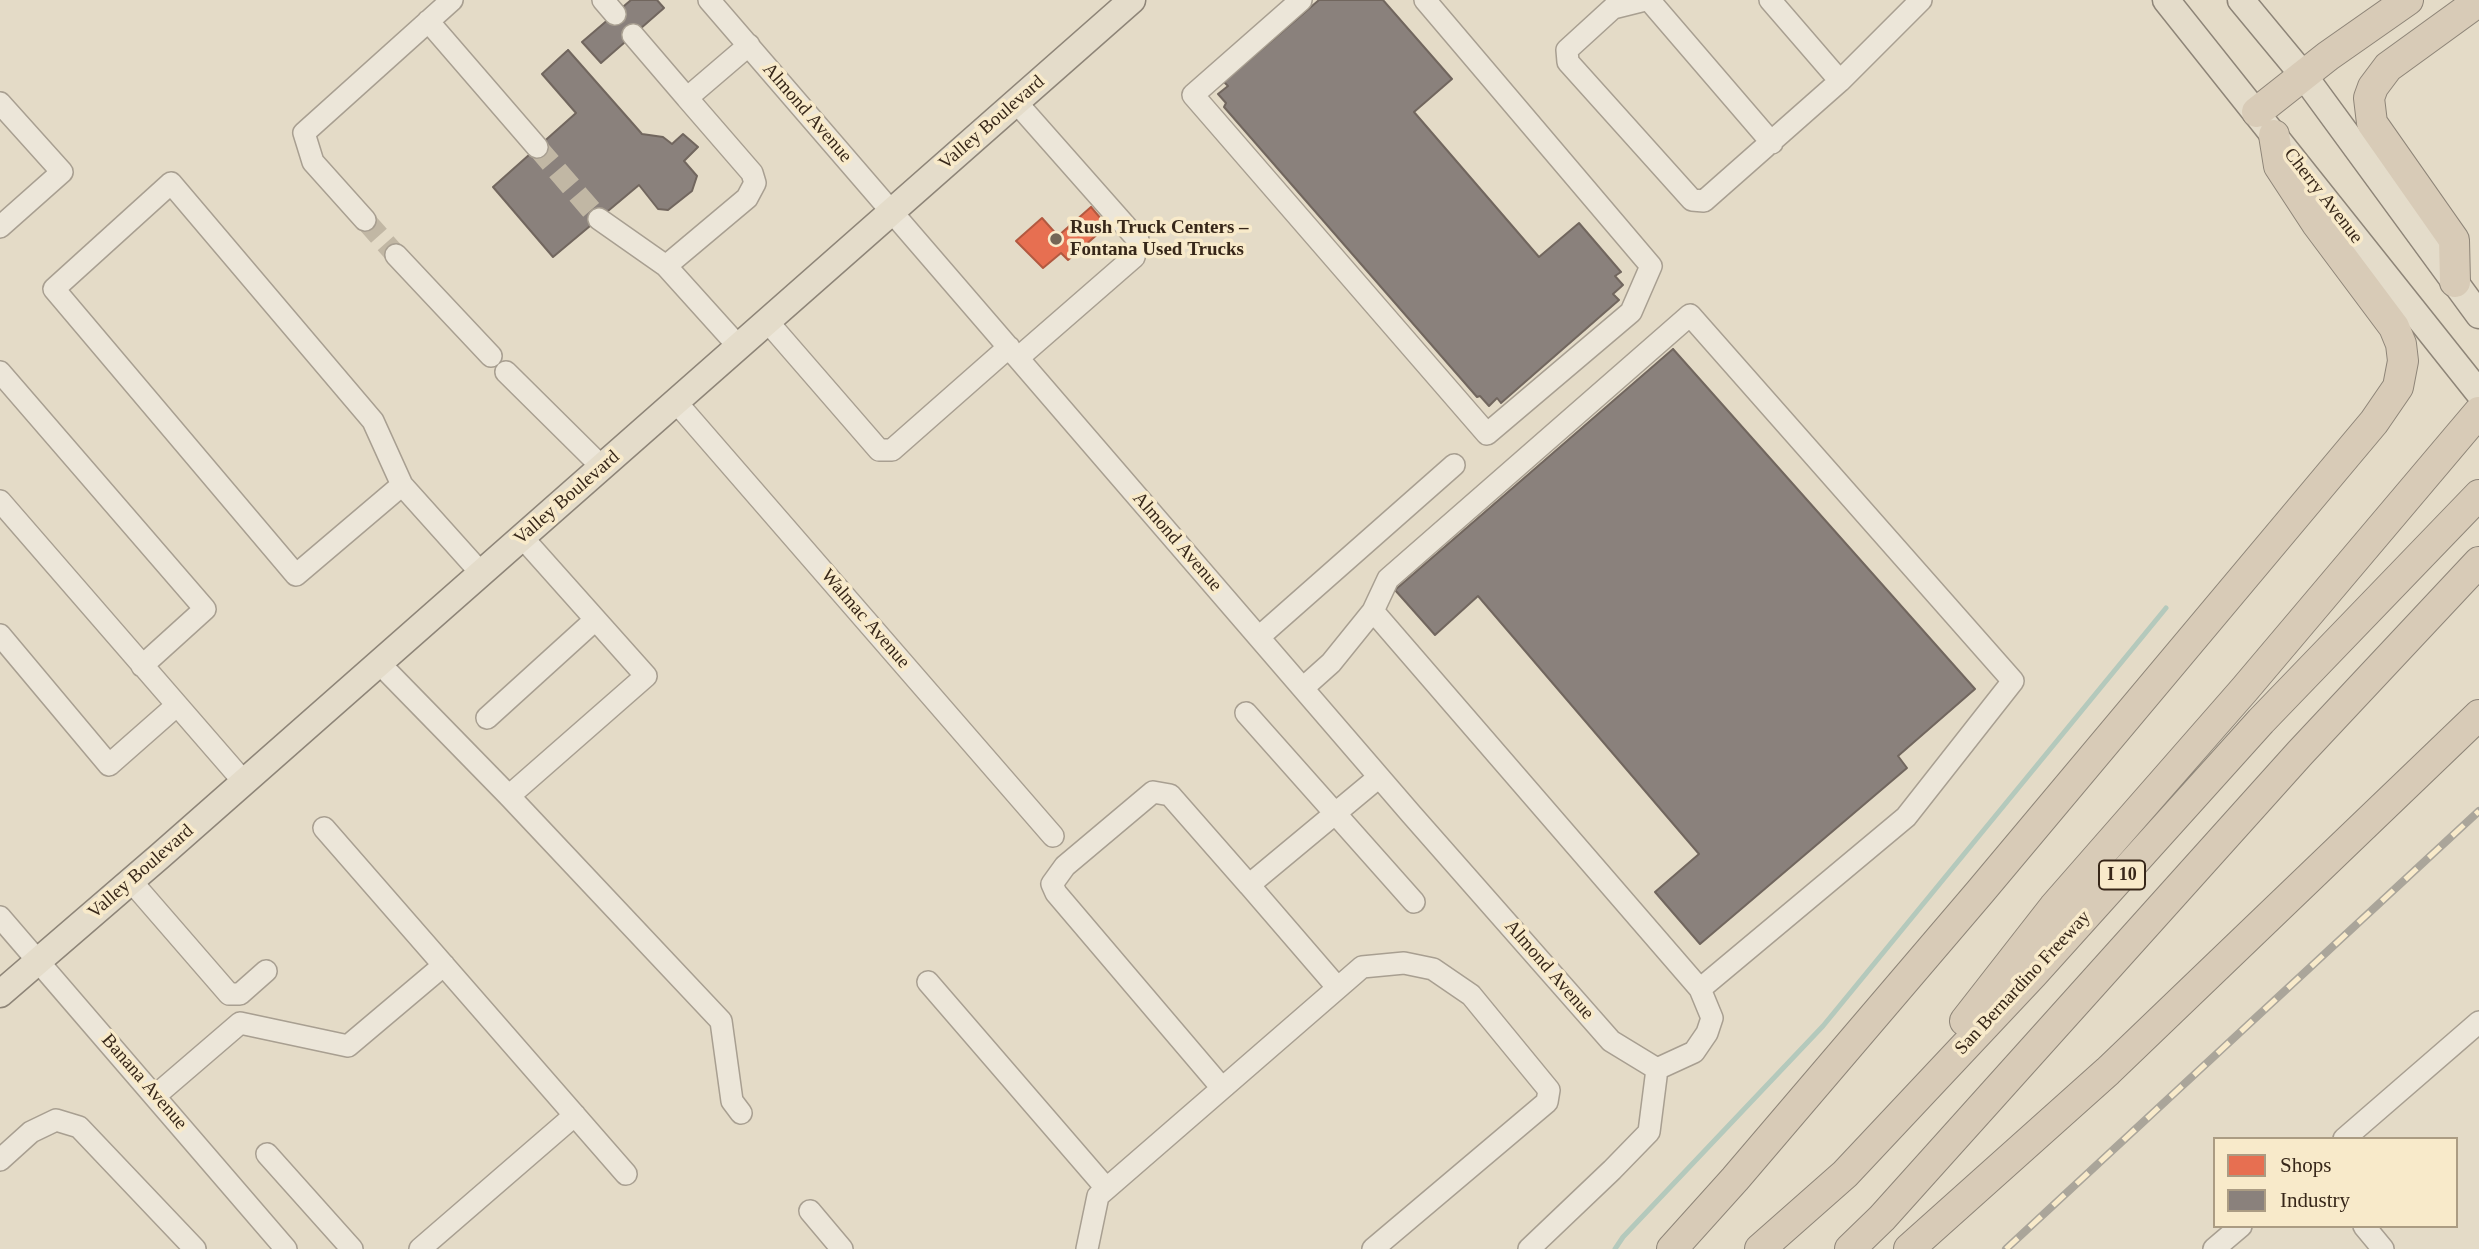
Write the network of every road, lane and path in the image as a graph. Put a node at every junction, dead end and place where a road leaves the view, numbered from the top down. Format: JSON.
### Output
{"nodes":[{"id":1,"x":452,"y":0,"type":"edge"},
{"id":2,"x":709,"y":0,"type":"edge"},
{"id":3,"x":1132,"y":0,"type":"edge"},
{"id":4,"x":1301,"y":0,"type":"edge"},
{"id":5,"x":1425,"y":0,"type":"edge"},
{"id":6,"x":1647,"y":0,"type":"edge"},
{"id":7,"x":1770,"y":0,"type":"edge"},
{"id":8,"x":1921,"y":0,"type":"edge"},
{"id":9,"x":2166,"y":0,"type":"edge"},
{"id":10,"x":2241,"y":0,"type":"edge"},
{"id":11,"x":2408,"y":0,"type":"edge"},
{"id":12,"x":2479,"y":1,"type":"edge"},
{"id":13,"x":428,"y":20,"type":"junction"},
{"id":14,"x":633,"y":35,"type":"dead end"},
{"id":15,"x":748,"y":45,"type":"junction"},
{"id":16,"x":2304,"y":76,"type":"junction"},
{"id":17,"x":1840,"y":81,"type":"junction"},
{"id":18,"x":687,"y":98,"type":"junction"},
{"id":19,"x":1016,"y":102,"type":"junction"},
{"id":20,"x":0,"y":103,"type":"edge"},
{"id":21,"x":2266,"y":123,"type":"junction"},
{"id":22,"x":1772,"y":143,"type":"junction"},
{"id":23,"x":537,"y":147,"type":"tunnel mouth"},
{"id":24,"x":892,"y":212,"type":"junction"},
{"id":25,"x":599,"y":219,"type":"tunnel mouth"},
{"id":26,"x":365,"y":220,"type":"tunnel mouth"},
{"id":27,"x":0,"y":227,"type":"edge"},
{"id":28,"x":396,"y":255,"type":"tunnel mouth"},
{"id":29,"x":666,"y":267,"type":"junction"},
{"id":30,"x":2468,"y":300,"type":"edge"},
{"id":31,"x":767,"y":321,"type":"junction"},
{"id":32,"x":738,"y":346,"type":"junction"},
{"id":33,"x":1013,"y":353,"type":"junction"},
{"id":34,"x":491,"y":356,"type":"dead end"},
{"id":35,"x":0,"y":372,"type":"edge"},
{"id":36,"x":506,"y":372,"type":"dead end"},
{"id":37,"x":2479,"y":393,"type":"edge"},
{"id":38,"x":676,"y":402,"type":"junction"},
{"id":39,"x":2479,"y":412,"type":"edge"},
{"id":40,"x":1454,"y":465,"type":"dead end"},
{"id":41,"x":602,"y":467,"type":"junction"},
{"id":42,"x":402,"y":485,"type":"junction"},
{"id":43,"x":2479,"y":495,"type":"edge"},
{"id":44,"x":0,"y":501,"type":"edge"},
{"id":45,"x":522,"y":537,"type":"junction"},
{"id":46,"x":2479,"y":562,"type":"edge"},
{"id":47,"x":481,"y":573,"type":"junction"},
{"id":48,"x":1373,"y":611,"type":"junction"},
{"id":49,"x":596,"y":620,"type":"junction"},
{"id":50,"x":0,"y":635,"type":"edge"},
{"id":51,"x":1259,"y":637,"type":"junction"},
{"id":52,"x":379,"y":663,"type":"junction"},
{"id":53,"x":142,"y":666,"type":"junction"},
{"id":54,"x":1303,"y":688,"type":"junction"},
{"id":55,"x":176,"y":706,"type":"junction"},
{"id":56,"x":1246,"y":713,"type":"dead end"},
{"id":57,"x":2479,"y":715,"type":"edge"},
{"id":58,"x":486,"y":718,"type":"dead end"},
{"id":59,"x":1379,"y":777,"type":"junction"},
{"id":60,"x":244,"y":782,"type":"junction"},
{"id":61,"x":509,"y":796,"type":"junction"},
{"id":62,"x":1335,"y":814,"type":"junction"},
{"id":63,"x":324,"y":828,"type":"dead end"},
{"id":64,"x":1053,"y":836,"type":"dead end"},
{"id":65,"x":131,"y":881,"type":"junction"},
{"id":66,"x":1249,"y":885,"type":"junction"},
{"id":67,"x":1414,"y":902,"type":"dead end"},
{"id":68,"x":0,"y":917,"type":"edge"},
{"id":69,"x":39,"y":960,"type":"junction"},
{"id":70,"x":444,"y":965,"type":"junction"},
{"id":71,"x":267,"y":971,"type":"dead end"},
{"id":72,"x":928,"y":982,"type":"dead end"},
{"id":73,"x":1337,"y":987,"type":"junction"},
{"id":74,"x":1700,"y":989,"type":"junction"},
{"id":75,"x":0,"y":994,"type":"edge"},
{"id":76,"x":2479,"y":1022,"type":"edge"},
{"id":77,"x":1657,"y":1069,"type":"junction"},
{"id":78,"x":1222,"y":1088,"type":"junction"},
{"id":79,"x":155,"y":1096,"type":"junction"},
{"id":80,"x":741,"y":1113,"type":"dead end"},
{"id":81,"x":575,"y":1115,"type":"junction"},
{"id":82,"x":2346,"y":1137,"type":"edge"},
{"id":83,"x":267,"y":1154,"type":"dead end"},
{"id":84,"x":0,"y":1160,"type":"edge"},
{"id":85,"x":626,"y":1174,"type":"dead end"},
{"id":86,"x":1845,"y":1174,"type":"junction"},
{"id":87,"x":1106,"y":1188,"type":"junction"},
{"id":88,"x":810,"y":1211,"type":"dead end"},
{"id":89,"x":2239,"y":1228,"type":"edge"},
{"id":90,"x":2366,"y":1228,"type":"edge"},
{"id":91,"x":195,"y":1249,"type":"edge"},
{"id":92,"x":286,"y":1249,"type":"edge"},
{"id":93,"x":352,"y":1249,"type":"edge"},
{"id":94,"x":419,"y":1249,"type":"edge"},
{"id":95,"x":842,"y":1249,"type":"edge"},
{"id":96,"x":1087,"y":1249,"type":"edge"},
{"id":97,"x":1373,"y":1249,"type":"edge"},
{"id":98,"x":1529,"y":1249,"type":"edge"},
{"id":99,"x":1672,"y":1249,"type":"edge"},
{"id":100,"x":1760,"y":1249,"type":"edge"},
{"id":101,"x":1850,"y":1249,"type":"edge"},
{"id":102,"x":1909,"y":1249,"type":"edge"},
{"id":103,"x":2214,"y":1249,"type":"edge"},
{"id":104,"x":2383,"y":1249,"type":"edge"}],
"edges":[{"from":1,"to":13,"type":"street"},
{"from":2,"to":15,"type":"street","name":"Almond Avenue"},
{"from":3,"to":19,"type":"main road","name":"Valley Boulevard"},
{"from":4,"to":5,"type":"street"},
{"from":6,"to":22,"type":"street"},
{"from":6,"to":22,"type":"street"},
{"from":7,"to":17,"type":"street"},
{"from":8,"to":17,"type":"street"},
{"from":9,"to":21,"type":"main road","name":"Cherry Avenue"},
{"from":10,"to":16,"type":"main road"},
{"from":11,"to":16,"type":"highway"},
{"from":12,"to":30,"type":"highway"},
{"from":13,"to":23,"type":"street"},
{"from":13,"to":26,"type":"street"},
{"from":14,"to":18,"type":"street"},
{"from":15,"to":18,"type":"street"},
{"from":15,"to":24,"type":"street","name":"Almond Avenue"},
{"from":16,"to":21,"type":"highway"},
{"from":16,"to":30,"type":"main road"},
{"from":17,"to":22,"type":"street"},
{"from":18,"to":29,"type":"street"},
{"from":19,"to":24,"type":"main road","name":"Valley Boulevard"},
{"from":19,"to":33,"type":"street"},
{"from":20,"to":27,"type":"street"},
{"from":21,"to":37,"type":"main road","name":"Cherry Avenue"},
{"from":21,"to":99,"type":"highway"},
{"from":24,"to":31,"type":"main road","name":"Valley Boulevard"},
{"from":24,"to":33,"type":"street","name":"Almond Avenue"},
{"from":25,"to":29,"type":"street"},
{"from":28,"to":34,"type":"street"},
{"from":29,"to":32,"type":"street"},
{"from":31,"to":32,"type":"main road","name":"Valley Boulevard"},
{"from":31,"to":33,"type":"street"},
{"from":32,"to":38,"type":"main road","name":"Valley Boulevard"},
{"from":33,"to":51,"type":"street","name":"Almond Avenue"},
{"from":35,"to":53,"type":"street"},
{"from":36,"to":41,"type":"street"},
{"from":38,"to":41,"type":"main road","name":"Valley Boulevard"},
{"from":38,"to":64,"type":"street","name":"Walmac Avenue"},
{"from":39,"to":86,"type":"highway"},
{"from":40,"to":51,"type":"street"},
{"from":41,"to":45,"type":"main road","name":"Valley Boulevard"},
{"from":42,"to":42,"type":"street"},
{"from":42,"to":47,"type":"street"},
{"from":43,"to":86,"type":"highway","name":"San Bernardino Freeway","number":"I 10"},
{"from":44,"to":53,"type":"street"},
{"from":45,"to":47,"type":"main road","name":"Valley Boulevard"},
{"from":45,"to":49,"type":"street"},
{"from":46,"to":101,"type":"highway","number":"I 10"},
{"from":47,"to":52,"type":"main road","name":"Valley Boulevard"},
{"from":48,"to":54,"type":"street"},
{"from":48,"to":74,"type":"street"},
{"from":48,"to":74,"type":"street"},
{"from":49,"to":58,"type":"street"},
{"from":49,"to":61,"type":"street"},
{"from":50,"to":55,"type":"street"},
{"from":51,"to":54,"type":"street","name":"Almond Avenue"},
{"from":52,"to":60,"type":"main road","name":"Valley Boulevard"},
{"from":52,"to":61,"type":"street"},
{"from":53,"to":55,"type":"street"},
{"from":54,"to":59,"type":"street","name":"Almond Avenue"},
{"from":55,"to":60,"type":"street"},
{"from":56,"to":62,"type":"street"},
{"from":57,"to":102,"type":"highway"},
{"from":59,"to":62,"type":"street"},
{"from":59,"to":77,"type":"street","name":"Almond Avenue"},
{"from":60,"to":65,"type":"main road","name":"Valley Boulevard"},
{"from":61,"to":80,"type":"street"},
{"from":62,"to":66,"type":"street"},
{"from":62,"to":67,"type":"street"},
{"from":63,"to":70,"type":"street"},
{"from":65,"to":69,"type":"main road","name":"Valley Boulevard"},
{"from":65,"to":71,"type":"street"},
{"from":66,"to":73,"type":"street"},
{"from":66,"to":78,"type":"street"},
{"from":68,"to":69,"type":"street","name":"Banana Avenue"},
{"from":69,"to":75,"type":"main road","name":"Valley Boulevard"},
{"from":69,"to":79,"type":"street","name":"Banana Avenue"},
{"from":70,"to":79,"type":"street"},
{"from":70,"to":81,"type":"street"},
{"from":72,"to":87,"type":"street"},
{"from":73,"to":78,"type":"street"},
{"from":73,"to":97,"type":"street"},
{"from":74,"to":77,"type":"street"},
{"from":76,"to":82,"type":"street"},
{"from":77,"to":98,"type":"street"},
{"from":78,"to":87,"type":"street"},
{"from":79,"to":92,"type":"street","name":"Banana Avenue"},
{"from":81,"to":85,"type":"street"},
{"from":81,"to":94,"type":"street"},
{"from":83,"to":93,"type":"street"},
{"from":84,"to":91,"type":"street"},
{"from":86,"to":100,"type":"highway","name":"San Bernardino Freeway","number":"I 10"},
{"from":87,"to":96,"type":"street"},
{"from":88,"to":95,"type":"street"},
{"from":89,"to":103,"type":"street"},
{"from":90,"to":104,"type":"street"}]}
